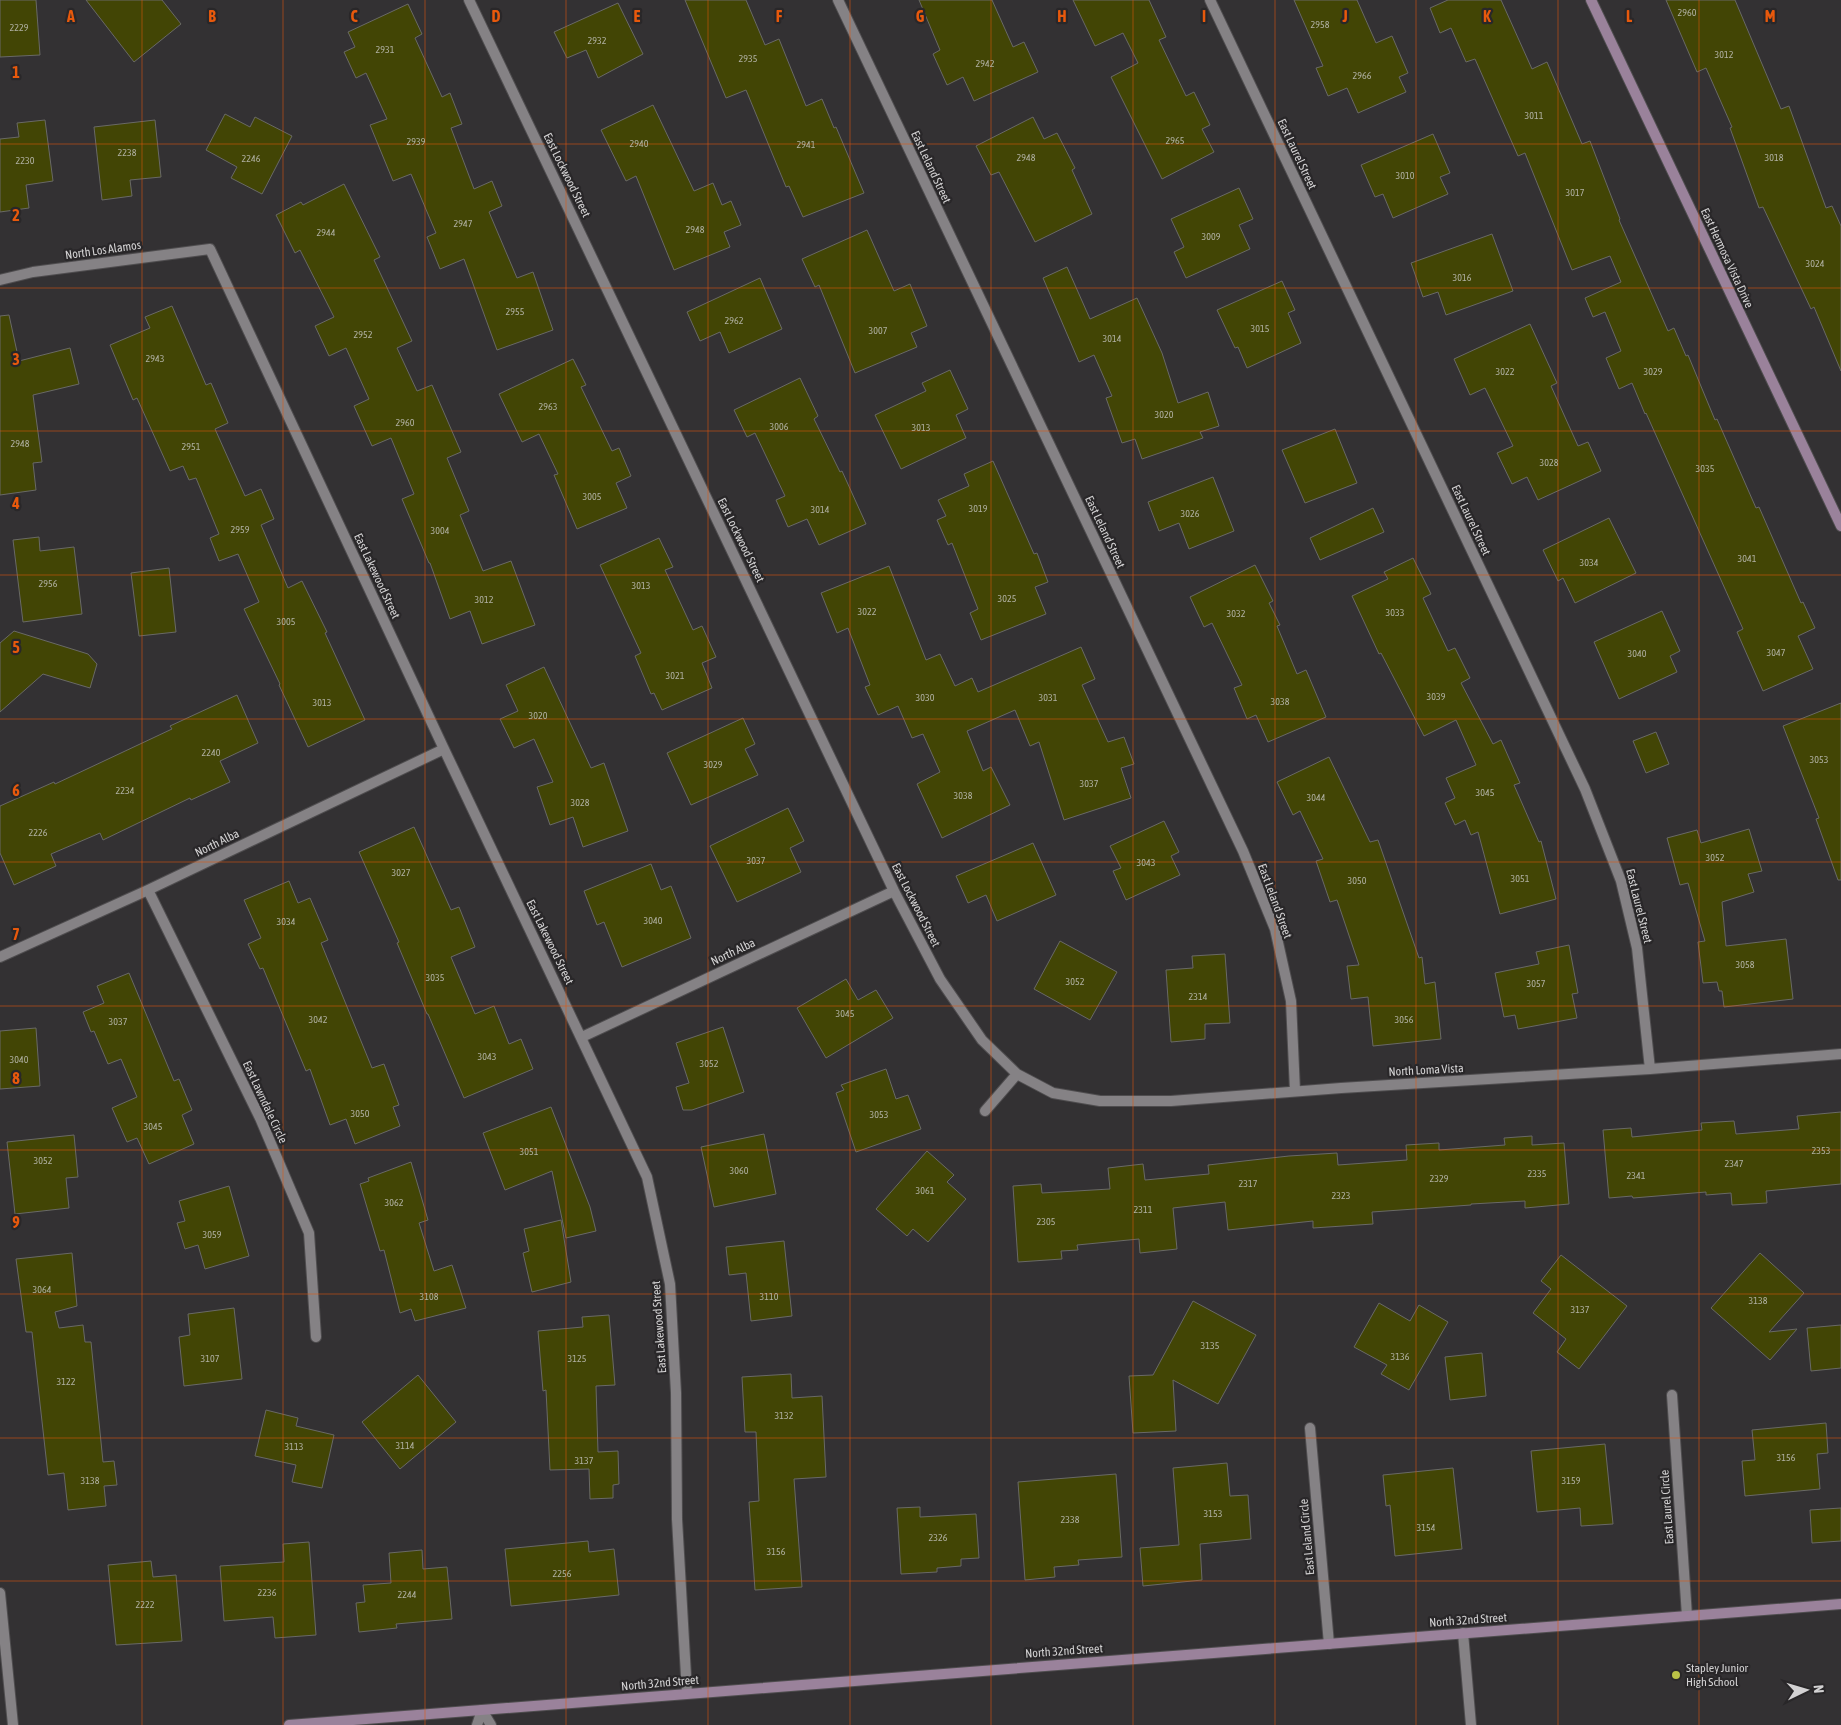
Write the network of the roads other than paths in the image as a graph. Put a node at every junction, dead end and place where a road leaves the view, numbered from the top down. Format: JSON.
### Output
{"nodes":[{"id":1,"x":470,"y":0,"type":"edge"},
{"id":2,"x":838,"y":0,"type":"edge"},
{"id":3,"x":1210,"y":0,"type":"edge"},
{"id":4,"x":1591,"y":0,"type":"edge"},
{"id":5,"x":210,"y":248,"type":"joint"},
{"id":6,"x":0,"y":280,"type":"edge"},
{"id":7,"x":1841,"y":526,"type":"edge"},
{"id":8,"x":444,"y":749,"type":"junction"},
{"id":9,"x":148,"y":890,"type":"junction"},
{"id":10,"x":894,"y":891,"type":"junction"},
{"id":11,"x":0,"y":957,"type":"edge"},
{"id":12,"x":582,"y":1037,"type":"junction"},
{"id":13,"x":1841,"y":1054,"type":"edge"},
{"id":14,"x":1650,"y":1069,"type":"junction"},
{"id":15,"x":1017,"y":1074,"type":"junction"},
{"id":16,"x":1295,"y":1091,"type":"junction"},
{"id":17,"x":985,"y":1111,"type":"dead end"},
{"id":18,"x":316,"y":1338,"type":"dead end"},
{"id":19,"x":1672,"y":1395,"type":"dead end"},
{"id":20,"x":1310,"y":1428,"type":"dead end"},
{"id":21,"x":0,"y":1593,"type":"edge"},
{"id":22,"x":1841,"y":1604,"type":"edge"},
{"id":23,"x":1687,"y":1616,"type":"junction"},
{"id":24,"x":1463,"y":1633,"type":"junction"},
{"id":25,"x":1328,"y":1644,"type":"junction"},
{"id":26,"x":687,"y":1693,"type":"junction"},
{"id":27,"x":482,"y":1710,"type":"junction"},
{"id":28,"x":13,"y":1725,"type":"edge"},
{"id":29,"x":289,"y":1725,"type":"edge"},
{"id":30,"x":477,"y":1725,"type":"edge"},
{"id":31,"x":491,"y":1725,"type":"edge"},
{"id":32,"x":1471,"y":1725,"type":"edge"}],
"edges":[{"from":1,"to":10,"type":"street","name":"East Lockwood Street"},
{"from":2,"to":16,"type":"street","name":"East Leland Street"},
{"from":3,"to":14,"type":"street","name":"East Laurel Street"},
{"from":4,"to":7,"type":"street","name":"East Hermosa Vista Drive"},
{"from":5,"to":6,"type":"street","name":"North Los Alamos"},
{"from":5,"to":8,"type":"street","name":"East Lakewood Street"},
{"from":8,"to":9,"type":"street","name":"North Alba"},
{"from":8,"to":12,"type":"street","name":"East Lakewood Street"},
{"from":9,"to":11,"type":"street","name":"North Alba"},
{"from":9,"to":18,"type":"street","name":"East Lawndale Circle"},
{"from":10,"to":12,"type":"street","name":"North Alba"},
{"from":10,"to":15,"type":"street","name":"East Lockwood Street"},
{"from":12,"to":26,"type":"street","name":"East Lakewood Street"},
{"from":13,"to":14,"type":"street","name":"North Loma Vista"},
{"from":14,"to":16,"type":"street","name":"North Loma Vista"},
{"from":15,"to":16,"type":"street","name":"North Loma Vista"},
{"from":15,"to":17,"type":"street"},
{"from":19,"to":23,"type":"street","name":"East Laurel Circle"},
{"from":20,"to":25,"type":"street","name":"East Leland Circle"},
{"from":21,"to":28,"type":"street"},
{"from":22,"to":23,"type":"street","name":"North 32nd Street"},
{"from":23,"to":24,"type":"street","name":"North 32nd Street"},
{"from":24,"to":25,"type":"street","name":"North 32nd Street"},
{"from":24,"to":32,"type":"street"},
{"from":25,"to":26,"type":"street","name":"North 32nd Street"},
{"from":26,"to":27,"type":"street","name":"North 32nd Street"},
{"from":27,"to":29,"type":"street","name":"North 32nd Street"},
{"from":27,"to":30,"type":"street"},
{"from":27,"to":31,"type":"street"}]}
